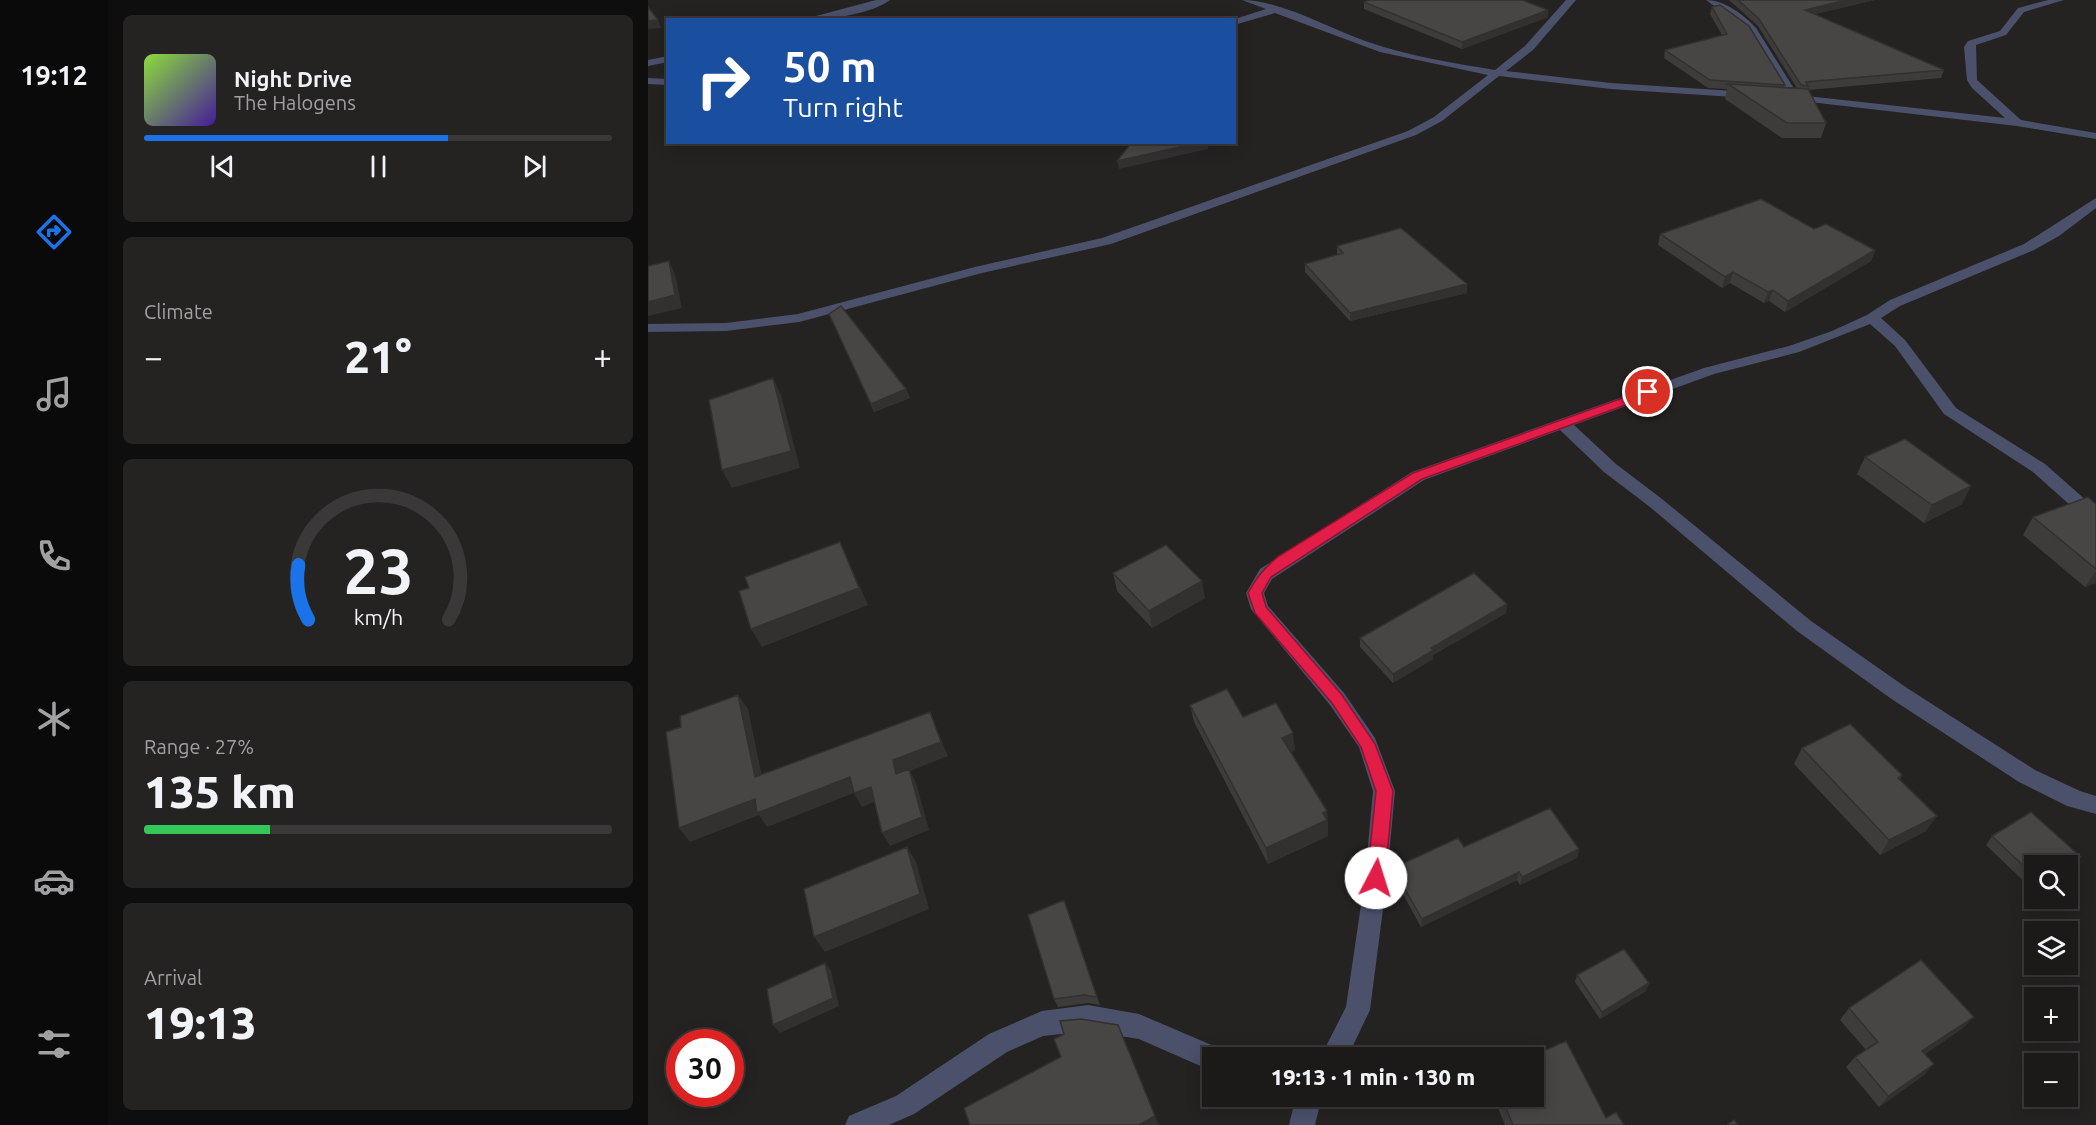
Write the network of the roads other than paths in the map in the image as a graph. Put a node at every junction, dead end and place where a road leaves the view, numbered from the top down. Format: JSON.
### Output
{"nodes":[{"id":1,"x":885,"y":0,"type":"edge"},
{"id":2,"x":1248,"y":0,"type":"edge"},
{"id":3,"x":1570,"y":0,"type":"edge"},
{"id":4,"x":1711,"y":0,"type":"edge"},
{"id":5,"x":2060,"y":0,"type":"edge"},
{"id":6,"x":1278,"y":9,"type":"junction"},
{"id":7,"x":814,"y":18,"type":"edge"},
{"id":8,"x":1236,"y":21,"type":"edge"},
{"id":9,"x":666,"y":59,"type":"edge"},
{"id":10,"x":648,"y":63,"type":"edge"},
{"id":11,"x":1496,"y":74,"type":"junction"},
{"id":12,"x":648,"y":81,"type":"edge"},
{"id":13,"x":666,"y":82,"type":"edge"},
{"id":14,"x":1758,"y":95,"type":"edge"},
{"id":15,"x":1777,"y":96,"type":"edge"},
{"id":16,"x":1794,"y":97,"type":"junction"},
{"id":17,"x":2017,"y":123,"type":"junction"},
{"id":18,"x":2096,"y":136,"type":"edge"},
{"id":19,"x":2096,"y":202,"type":"edge"},
{"id":20,"x":1872,"y":318,"type":"junction"},
{"id":21,"x":648,"y":328,"type":"edge"},
{"id":22,"x":1562,"y":423,"type":"junction"},
{"id":23,"x":2096,"y":519,"type":"edge"},
{"id":24,"x":2096,"y":805,"type":"edge"},
{"id":25,"x":1339,"y":1047,"type":"edge"},
{"id":26,"x":1202,"y":1054,"type":"edge"},
{"id":27,"x":1306,"y":1107,"type":"edge"},
{"id":28,"x":858,"y":1125,"type":"edge"},
{"id":29,"x":1302,"y":1125,"type":"edge"}],
"edges":[{"from":1,"to":7,"type":"street"},
{"from":2,"to":6,"type":"street"},
{"from":3,"to":11,"type":"street"},
{"from":4,"to":16,"type":"street"},
{"from":5,"to":17,"type":"street"},
{"from":6,"to":8,"type":"street"},
{"from":6,"to":11,"type":"street"},
{"from":9,"to":10,"type":"street"},
{"from":11,"to":14,"type":"street"},
{"from":11,"to":21,"type":"street"},
{"from":12,"to":13,"type":"street"},
{"from":15,"to":16,"type":"street"},
{"from":16,"to":17,"type":"street"},
{"from":17,"to":18,"type":"street"},
{"from":19,"to":20,"type":"street"},
{"from":20,"to":22,"type":"street"},
{"from":20,"to":23,"type":"street"},
{"from":22,"to":24,"type":"street"},
{"from":22,"to":25,"type":"street"},
{"from":26,"to":28,"type":"street"},
{"from":27,"to":29,"type":"street"}]}
